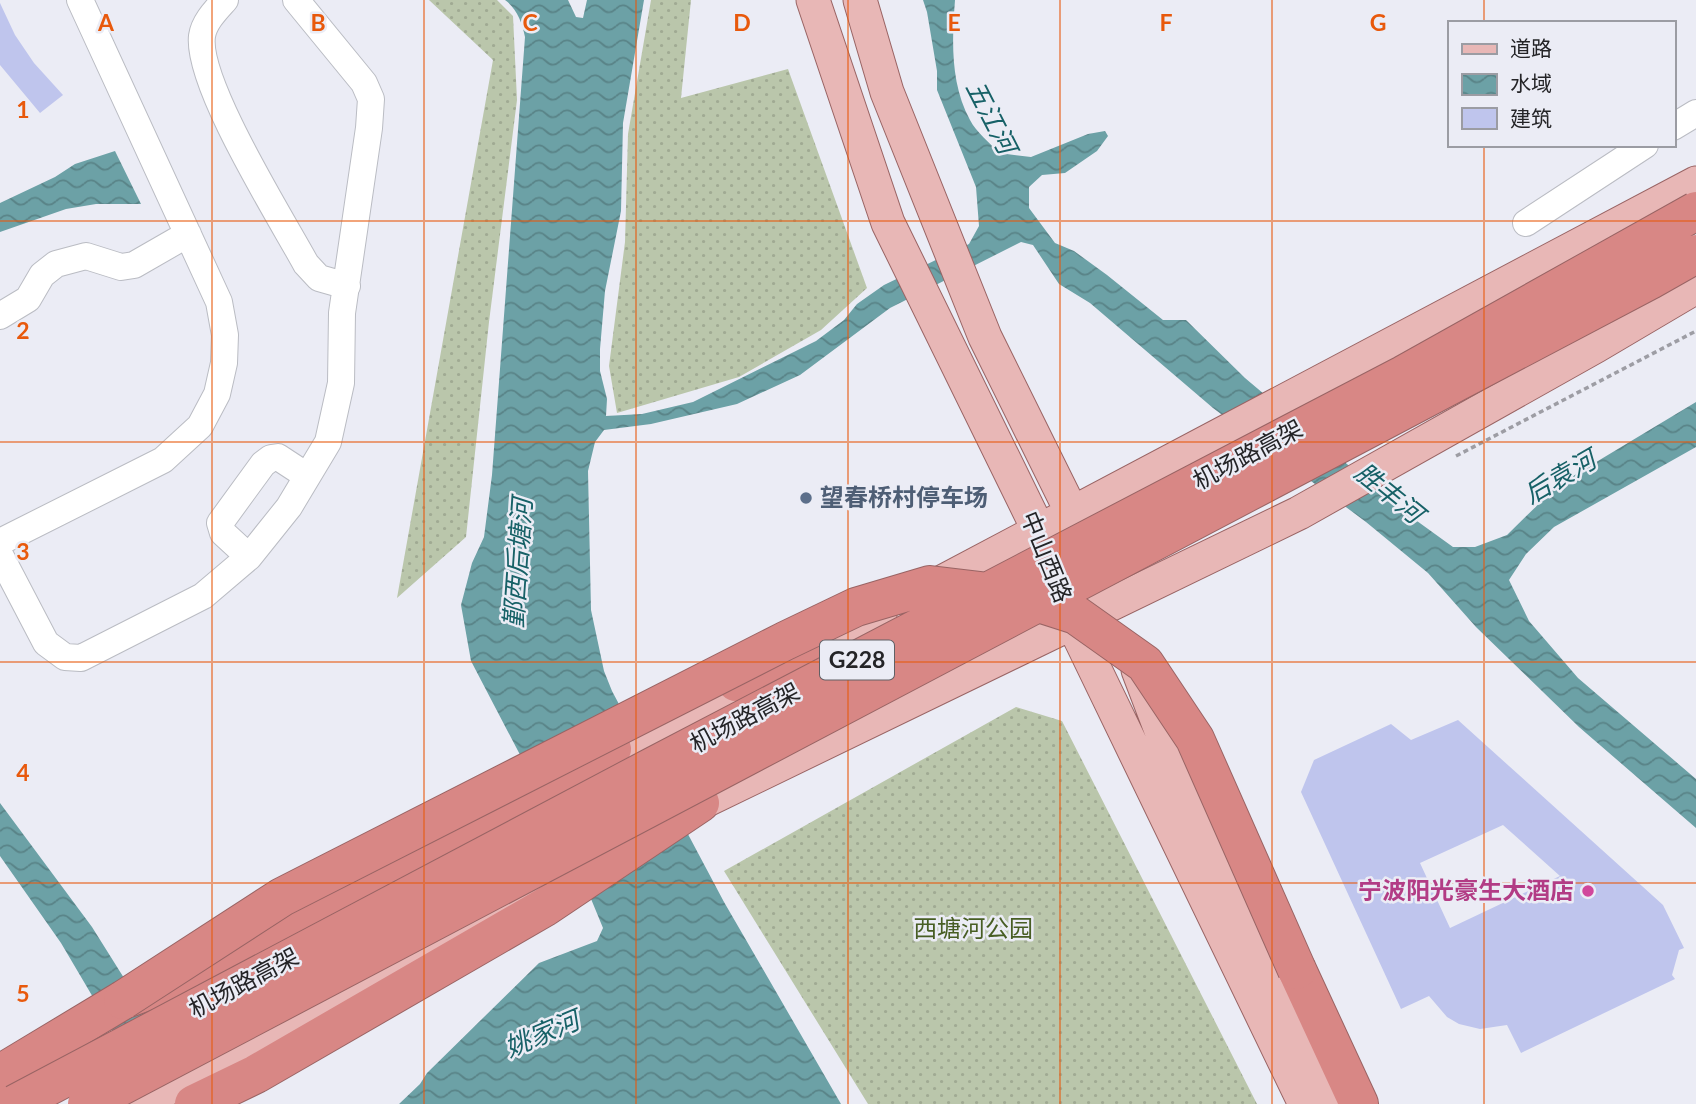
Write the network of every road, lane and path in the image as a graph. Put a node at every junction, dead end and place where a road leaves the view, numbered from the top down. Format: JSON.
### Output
{"nodes":[{"id":1,"x":80,"y":0,"type":"edge"},
{"id":2,"x":225,"y":0,"type":"edge"},
{"id":3,"x":296,"y":0,"type":"edge"},
{"id":4,"x":813,"y":0,"type":"edge"},
{"id":5,"x":860,"y":0,"type":"edge"},
{"id":6,"x":1696,"y":113,"type":"edge"},
{"id":7,"x":1675,"y":126,"type":"edge"},
{"id":8,"x":1643,"y":147,"type":"edge"},
{"id":9,"x":1696,"y":183,"type":"edge"},
{"id":10,"x":1696,"y":211,"type":"edge"},
{"id":11,"x":1526,"y":223,"type":"dead end"},
{"id":12,"x":188,"y":234,"type":"junction"},
{"id":13,"x":1696,"y":254,"type":"edge"},
{"id":14,"x":347,"y":286,"type":"junction"},
{"id":15,"x":1696,"y":287,"type":"edge"},
{"id":16,"x":0,"y":316,"type":"edge"},
{"id":17,"x":1696,"y":331,"type":"edge"},
{"id":18,"x":1449,"y":460,"type":"dead end"},
{"id":19,"x":307,"y":476,"type":"junction"},
{"id":20,"x":1073,"y":513,"type":"junction"},
{"id":21,"x":1039,"y":531,"type":"junction"},
{"id":22,"x":0,"y":542,"type":"edge"},
{"id":23,"x":0,"y":555,"type":"edge"},
{"id":24,"x":249,"y":557,"type":"junction"},
{"id":25,"x":1114,"y":605,"type":"junction"},
{"id":26,"x":1073,"y":624,"type":"junction"},
{"id":27,"x":806,"y":654,"type":"junction"},
{"id":28,"x":704,"y":801,"type":"junction"},
{"id":29,"x":123,"y":1000,"type":"junction"},
{"id":30,"x":0,"y":1074,"type":"edge"},
{"id":31,"x":0,"y":1090,"type":"edge"},
{"id":32,"x":15,"y":1104,"type":"edge"},
{"id":33,"x":87,"y":1104,"type":"edge"},
{"id":34,"x":139,"y":1104,"type":"edge"},
{"id":35,"x":194,"y":1104,"type":"edge"},
{"id":36,"x":1305,"y":1104,"type":"edge"},
{"id":37,"x":1338,"y":1104,"type":"edge"},
{"id":38,"x":1359,"y":1104,"type":"edge"}],
"edges":[{"from":1,"to":12,"type":"street"},
{"from":2,"to":14,"type":"street"},
{"from":3,"to":14,"type":"street"},
{"from":4,"to":21,"type":"main road","name":"中山西路"},
{"from":5,"to":20,"type":"main road","name":"中山西路"},
{"from":6,"to":7,"type":"street"},
{"from":8,"to":11,"type":"street"},
{"from":9,"to":20,"type":"main road"},
{"from":10,"to":32,"type":"highway","name":"机场路高架","number":"G228","bridge":true},
{"from":12,"to":16,"type":"street"},
{"from":12,"to":22,"type":"street"},
{"from":13,"to":33,"type":"highway","name":"机场路高架","number":"G228","bridge":true},
{"from":14,"to":19,"type":"street"},
{"from":15,"to":25,"type":"main road"},
{"from":17,"to":18,"type":"path"},
{"from":19,"to":24,"type":"street"},
{"from":19,"to":24,"type":"street"},
{"from":20,"to":21,"type":"main road"},
{"from":20,"to":25,"type":"main road","name":"中山西路"},
{"from":21,"to":26,"type":"main road","name":"中山西路"},
{"from":21,"to":27,"type":"main road"},
{"from":23,"to":24,"type":"street"},
{"from":25,"to":26,"type":"main road"},
{"from":25,"to":37,"type":"main road","name":"中山西路"},
{"from":26,"to":28,"type":"main road"},
{"from":26,"to":36,"type":"main road","name":"中山西路"},
{"from":27,"to":29,"type":"highway","bridge":true},
{"from":27,"to":31,"type":"main road"},
{"from":28,"to":34,"type":"main road"},
{"from":28,"to":35,"type":"highway"},
{"from":29,"to":30,"type":"highway"},
{"from":29,"to":38,"type":"highway","bridge":true}]}
